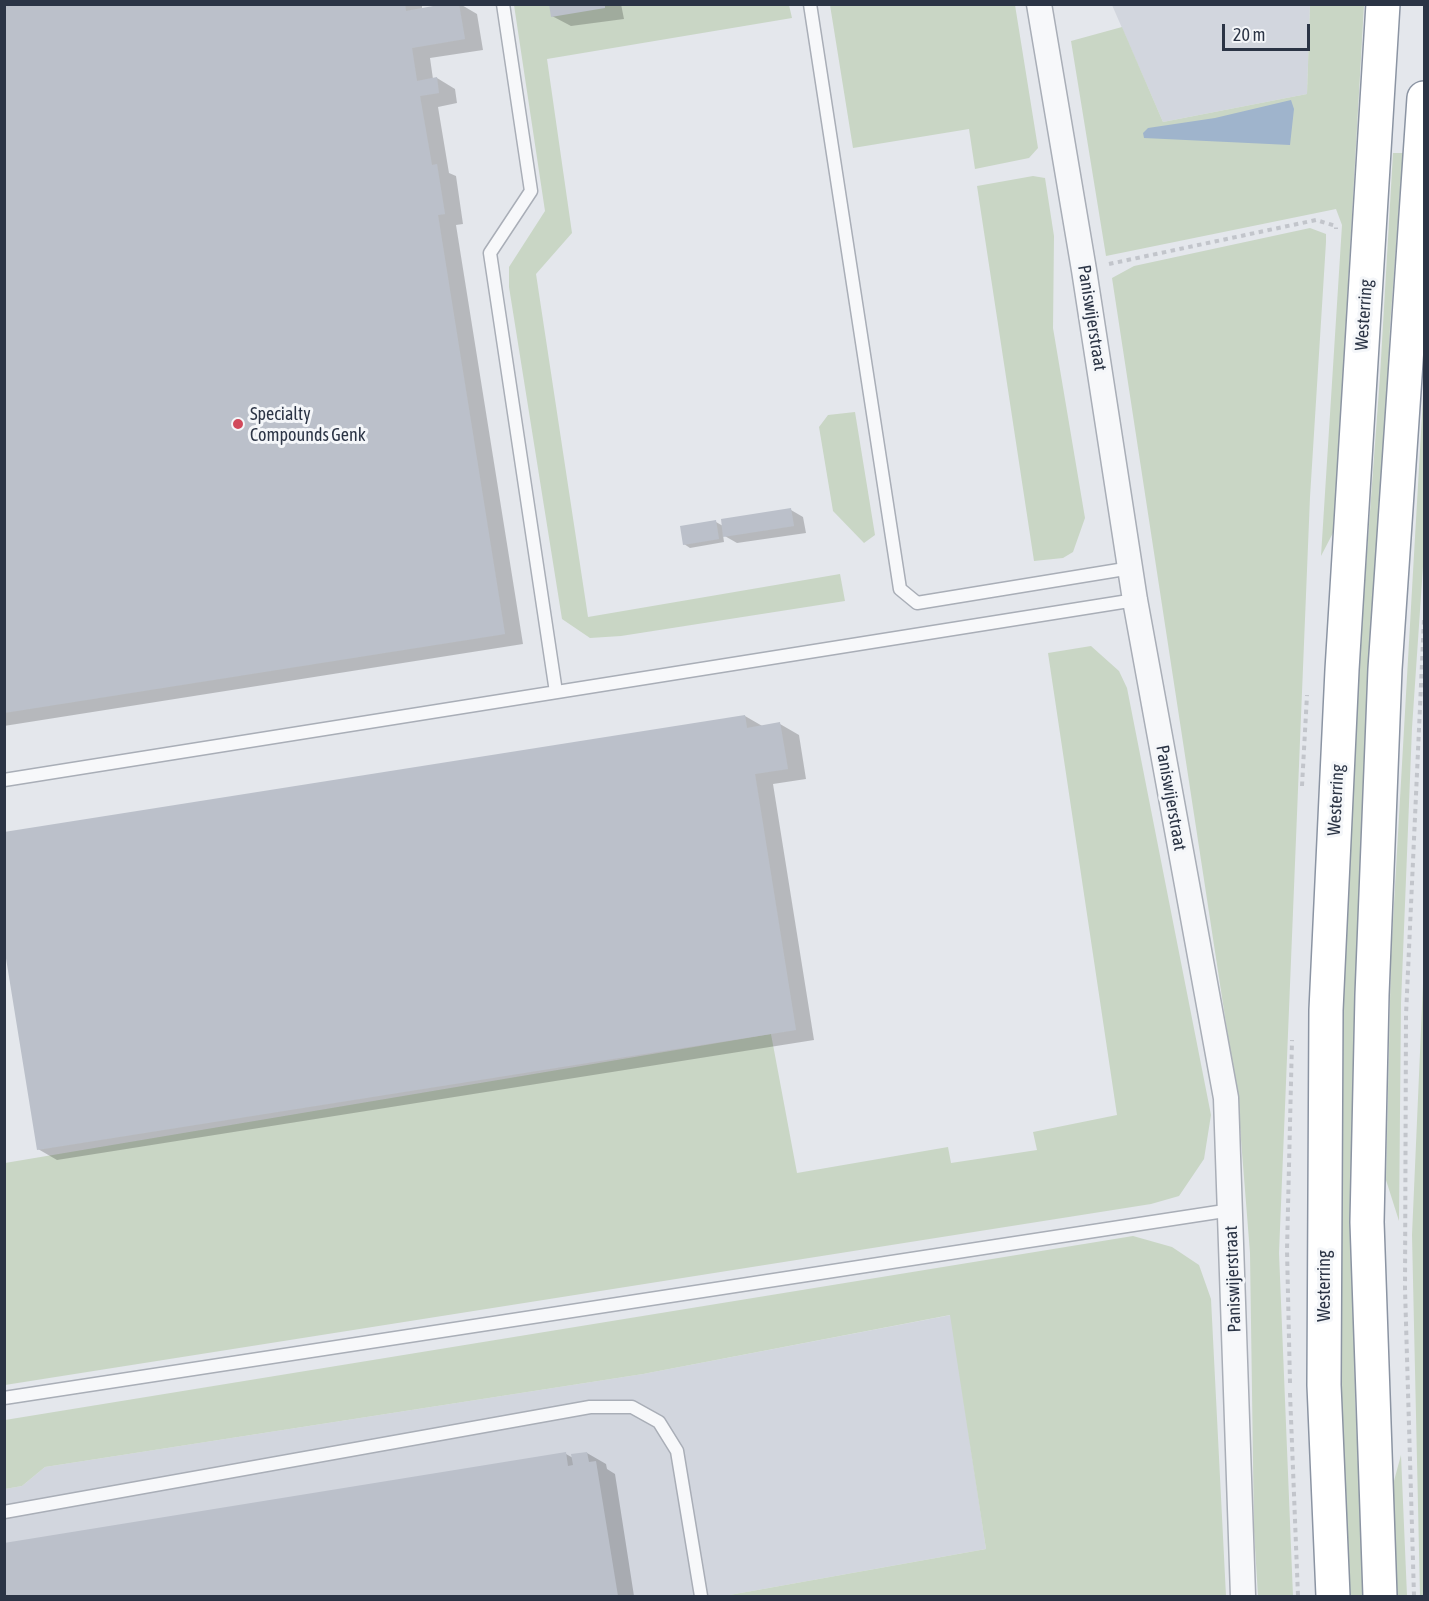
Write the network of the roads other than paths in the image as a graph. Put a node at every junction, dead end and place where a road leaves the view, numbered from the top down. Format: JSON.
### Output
{"nodes":[{"id":1,"x":503,"y":4,"type":"edge"},
{"id":2,"x":810,"y":4,"type":"edge"},
{"id":3,"x":1039,"y":4,"type":"edge"},
{"id":4,"x":1383,"y":4,"type":"edge"},
{"id":5,"x":1425,"y":98,"type":"edge"},
{"id":6,"x":1131,"y":568,"type":"junction"},
{"id":7,"x":1135,"y":600,"type":"junction"},
{"id":8,"x":556,"y":692,"type":"junction"},
{"id":9,"x":4,"y":780,"type":"edge"},
{"id":10,"x":1230,"y":1210,"type":"junction"},
{"id":11,"x":4,"y":1398,"type":"edge"},
{"id":12,"x":4,"y":1512,"type":"edge"},
{"id":13,"x":701,"y":1596,"type":"edge"},
{"id":14,"x":1243,"y":1596,"type":"edge"},
{"id":15,"x":1333,"y":1596,"type":"edge"},
{"id":16,"x":1380,"y":1596,"type":"edge"}],
"edges":[{"from":1,"to":8,"type":"lane"},
{"from":2,"to":6,"type":"lane"},
{"from":3,"to":6,"type":"street","name":"Paniswijerstraat"},
{"from":4,"to":15,"type":"highway","name":"Westerring"},
{"from":5,"to":16,"type":"highway"},
{"from":6,"to":7,"type":"street","name":"Paniswijerstraat"},
{"from":7,"to":8,"type":"lane"},
{"from":7,"to":10,"type":"street","name":"Paniswijerstraat"},
{"from":8,"to":9,"type":"lane"},
{"from":10,"to":11,"type":"lane"},
{"from":10,"to":14,"type":"street","name":"Paniswijerstraat"},
{"from":12,"to":13,"type":"lane"}]}
